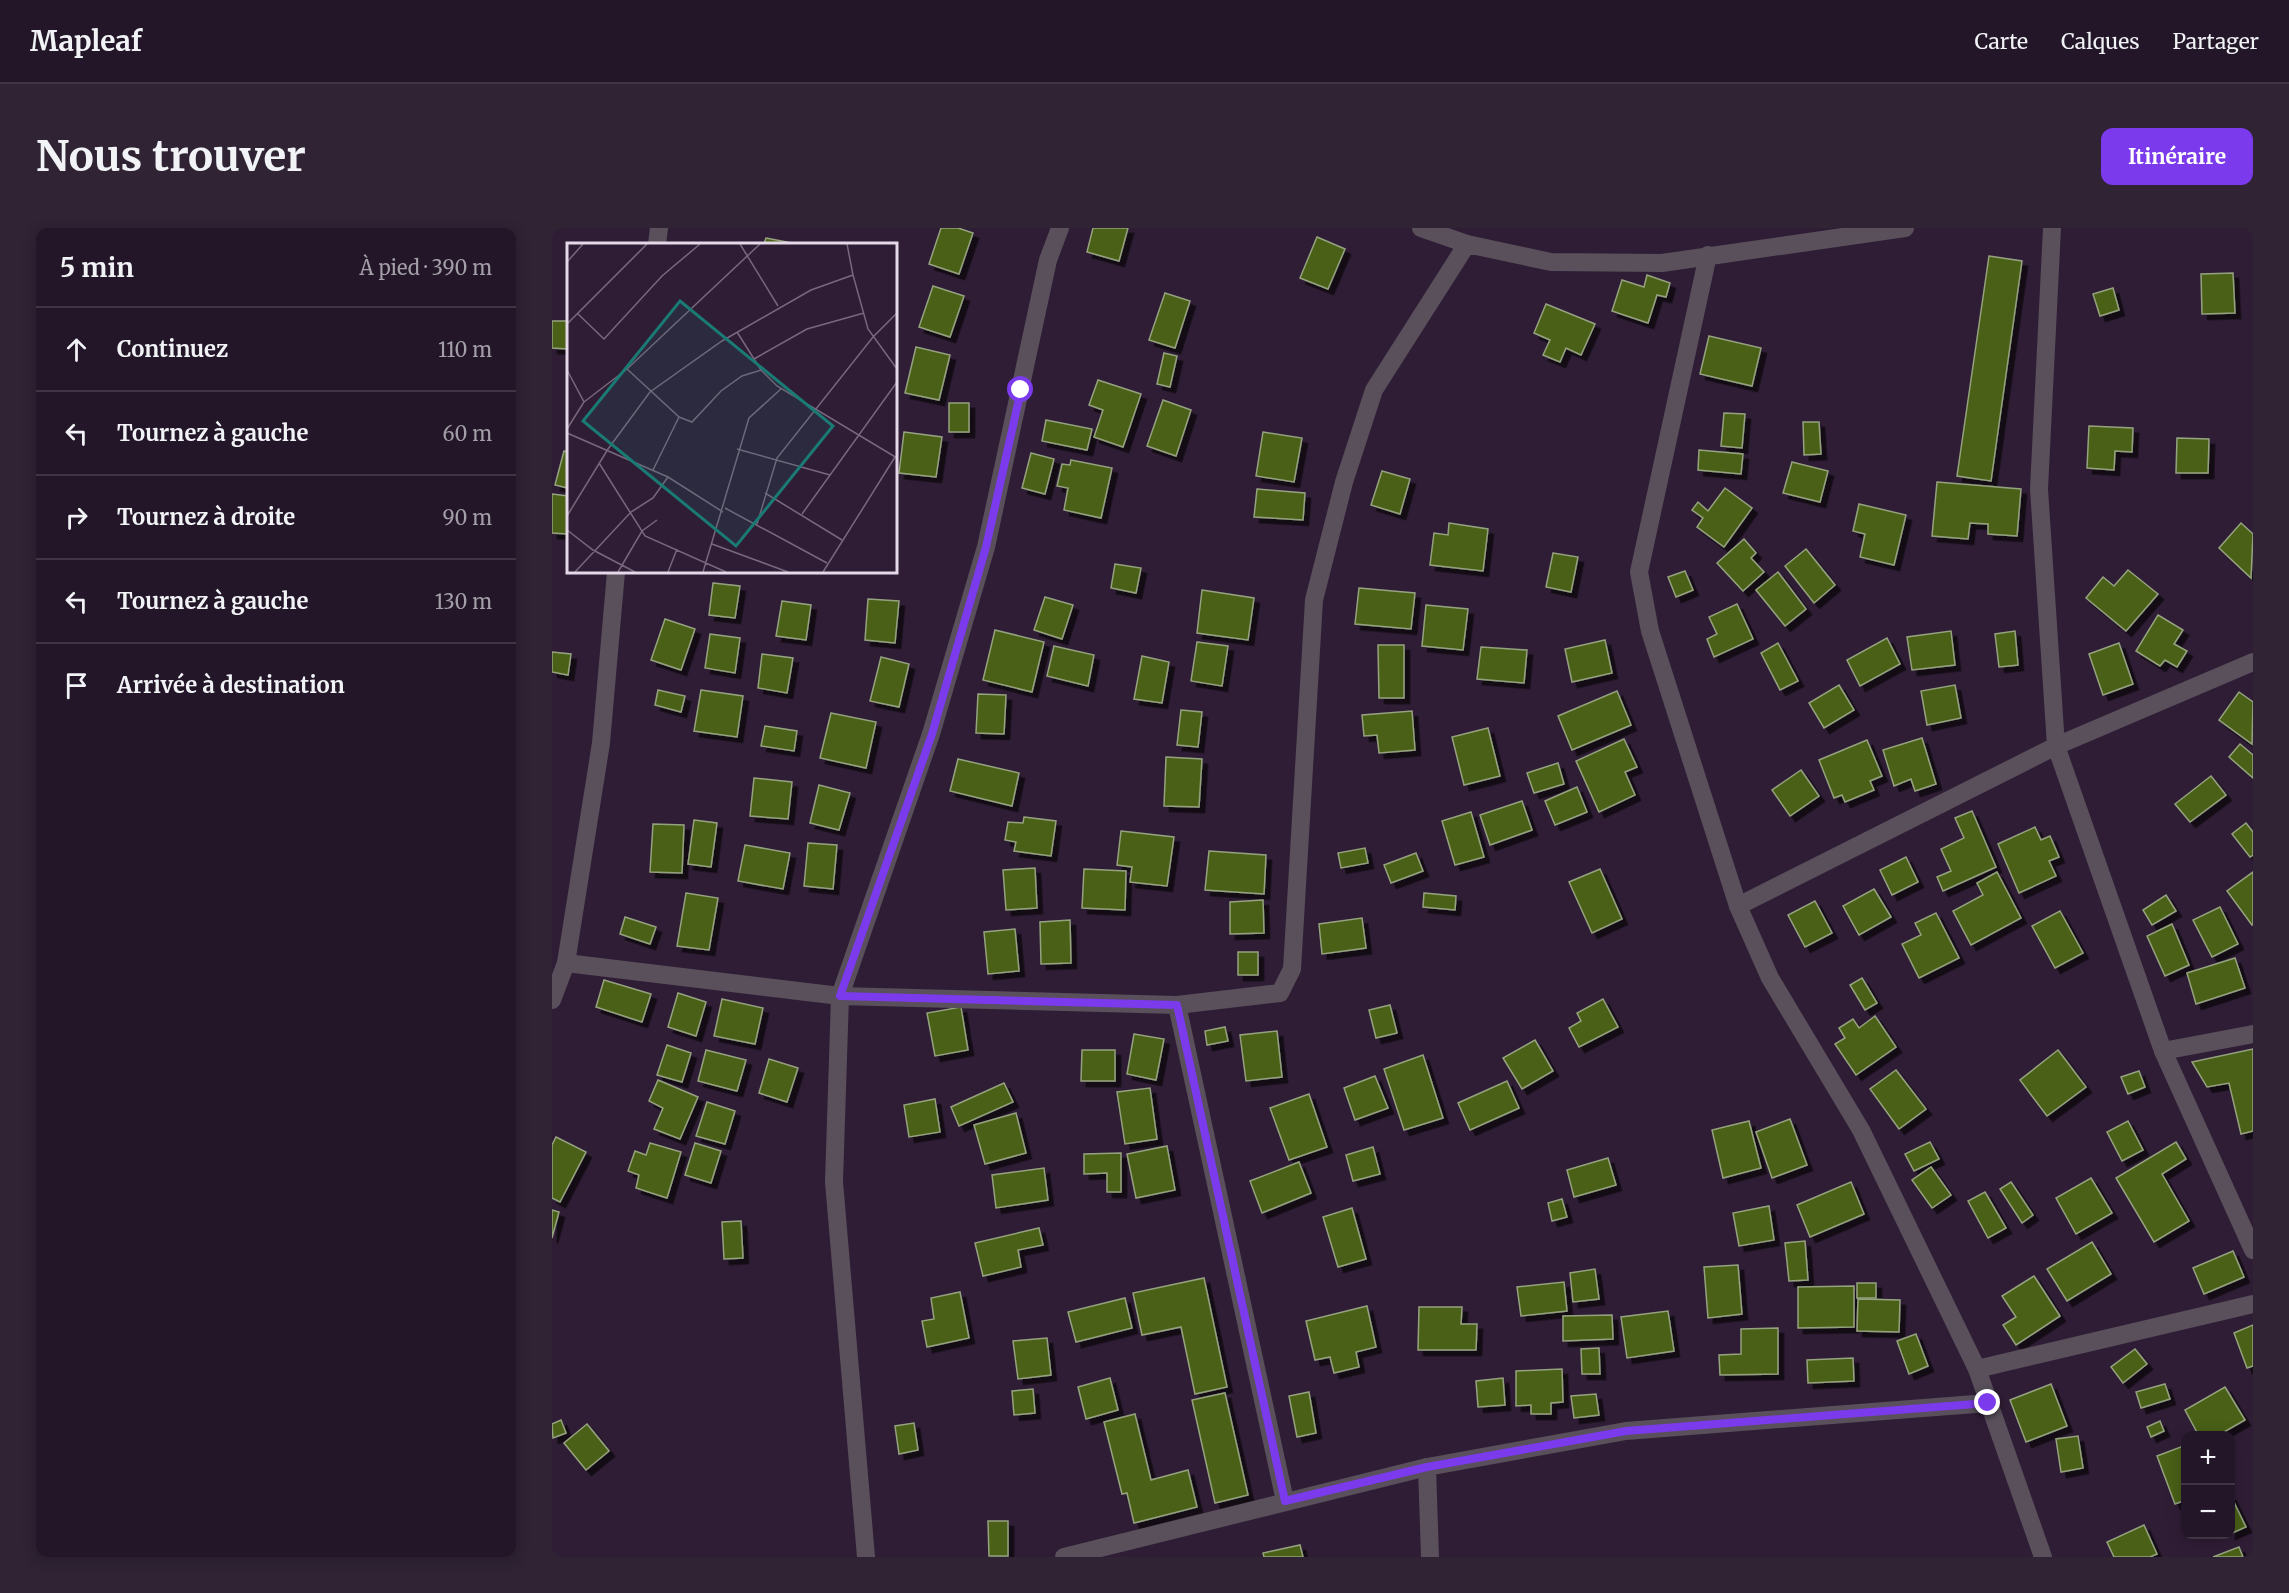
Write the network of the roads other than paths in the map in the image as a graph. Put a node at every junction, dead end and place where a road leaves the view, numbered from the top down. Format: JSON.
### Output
{"nodes":[{"id":1,"x":659,"y":228,"type":"edge"},
{"id":2,"x":1060,"y":228,"type":"edge"},
{"id":3,"x":1421,"y":228,"type":"edge"},
{"id":4,"x":1905,"y":228,"type":"edge"},
{"id":5,"x":2052,"y":228,"type":"edge"},
{"id":6,"x":657,"y":243,"type":"edge"},
{"id":7,"x":1467,"y":244,"type":"junction"},
{"id":8,"x":1708,"y":255,"type":"junction"},
{"id":9,"x":616,"y":573,"type":"edge"},
{"id":10,"x":2253,"y":662,"type":"edge"},
{"id":11,"x":2056,"y":746,"type":"junction"},
{"id":12,"x":1738,"y":906,"type":"junction"},
{"id":13,"x":566,"y":963,"type":"junction"},
{"id":14,"x":840,"y":996,"type":"junction"},
{"id":15,"x":552,"y":1000,"type":"edge"},
{"id":16,"x":1177,"y":1005,"type":"junction"},
{"id":17,"x":2253,"y":1034,"type":"edge"},
{"id":18,"x":2163,"y":1051,"type":"junction"},
{"id":19,"x":2253,"y":1250,"type":"edge"},
{"id":20,"x":2253,"y":1304,"type":"edge"},
{"id":21,"x":1977,"y":1369,"type":"junction"},
{"id":22,"x":1988,"y":1403,"type":"junction"},
{"id":23,"x":1427,"y":1467,"type":"junction"},
{"id":24,"x":1285,"y":1501,"type":"junction"},
{"id":25,"x":866,"y":1557,"type":"edge"},
{"id":26,"x":1064,"y":1557,"type":"edge"},
{"id":27,"x":1430,"y":1557,"type":"edge"},
{"id":28,"x":2043,"y":1557,"type":"edge"}],
"edges":[{"from":1,"to":6,"type":"street"},
{"from":2,"to":14,"type":"street"},
{"from":3,"to":7,"type":"street"},
{"from":4,"to":8,"type":"street"},
{"from":5,"to":11,"type":"street"},
{"from":7,"to":8,"type":"street"},
{"from":7,"to":16,"type":"street"},
{"from":8,"to":12,"type":"street"},
{"from":9,"to":13,"type":"street"},
{"from":10,"to":11,"type":"street"},
{"from":11,"to":12,"type":"street"},
{"from":11,"to":18,"type":"street"},
{"from":12,"to":21,"type":"street"},
{"from":13,"to":14,"type":"street"},
{"from":13,"to":15,"type":"street"},
{"from":14,"to":16,"type":"street"},
{"from":14,"to":25,"type":"street"},
{"from":16,"to":24,"type":"street"},
{"from":17,"to":18,"type":"street"},
{"from":18,"to":19,"type":"street"},
{"from":20,"to":21,"type":"street"},
{"from":21,"to":22,"type":"street"},
{"from":22,"to":23,"type":"street"},
{"from":22,"to":28,"type":"street"},
{"from":23,"to":24,"type":"street"},
{"from":23,"to":27,"type":"street"},
{"from":24,"to":26,"type":"street"}]}
